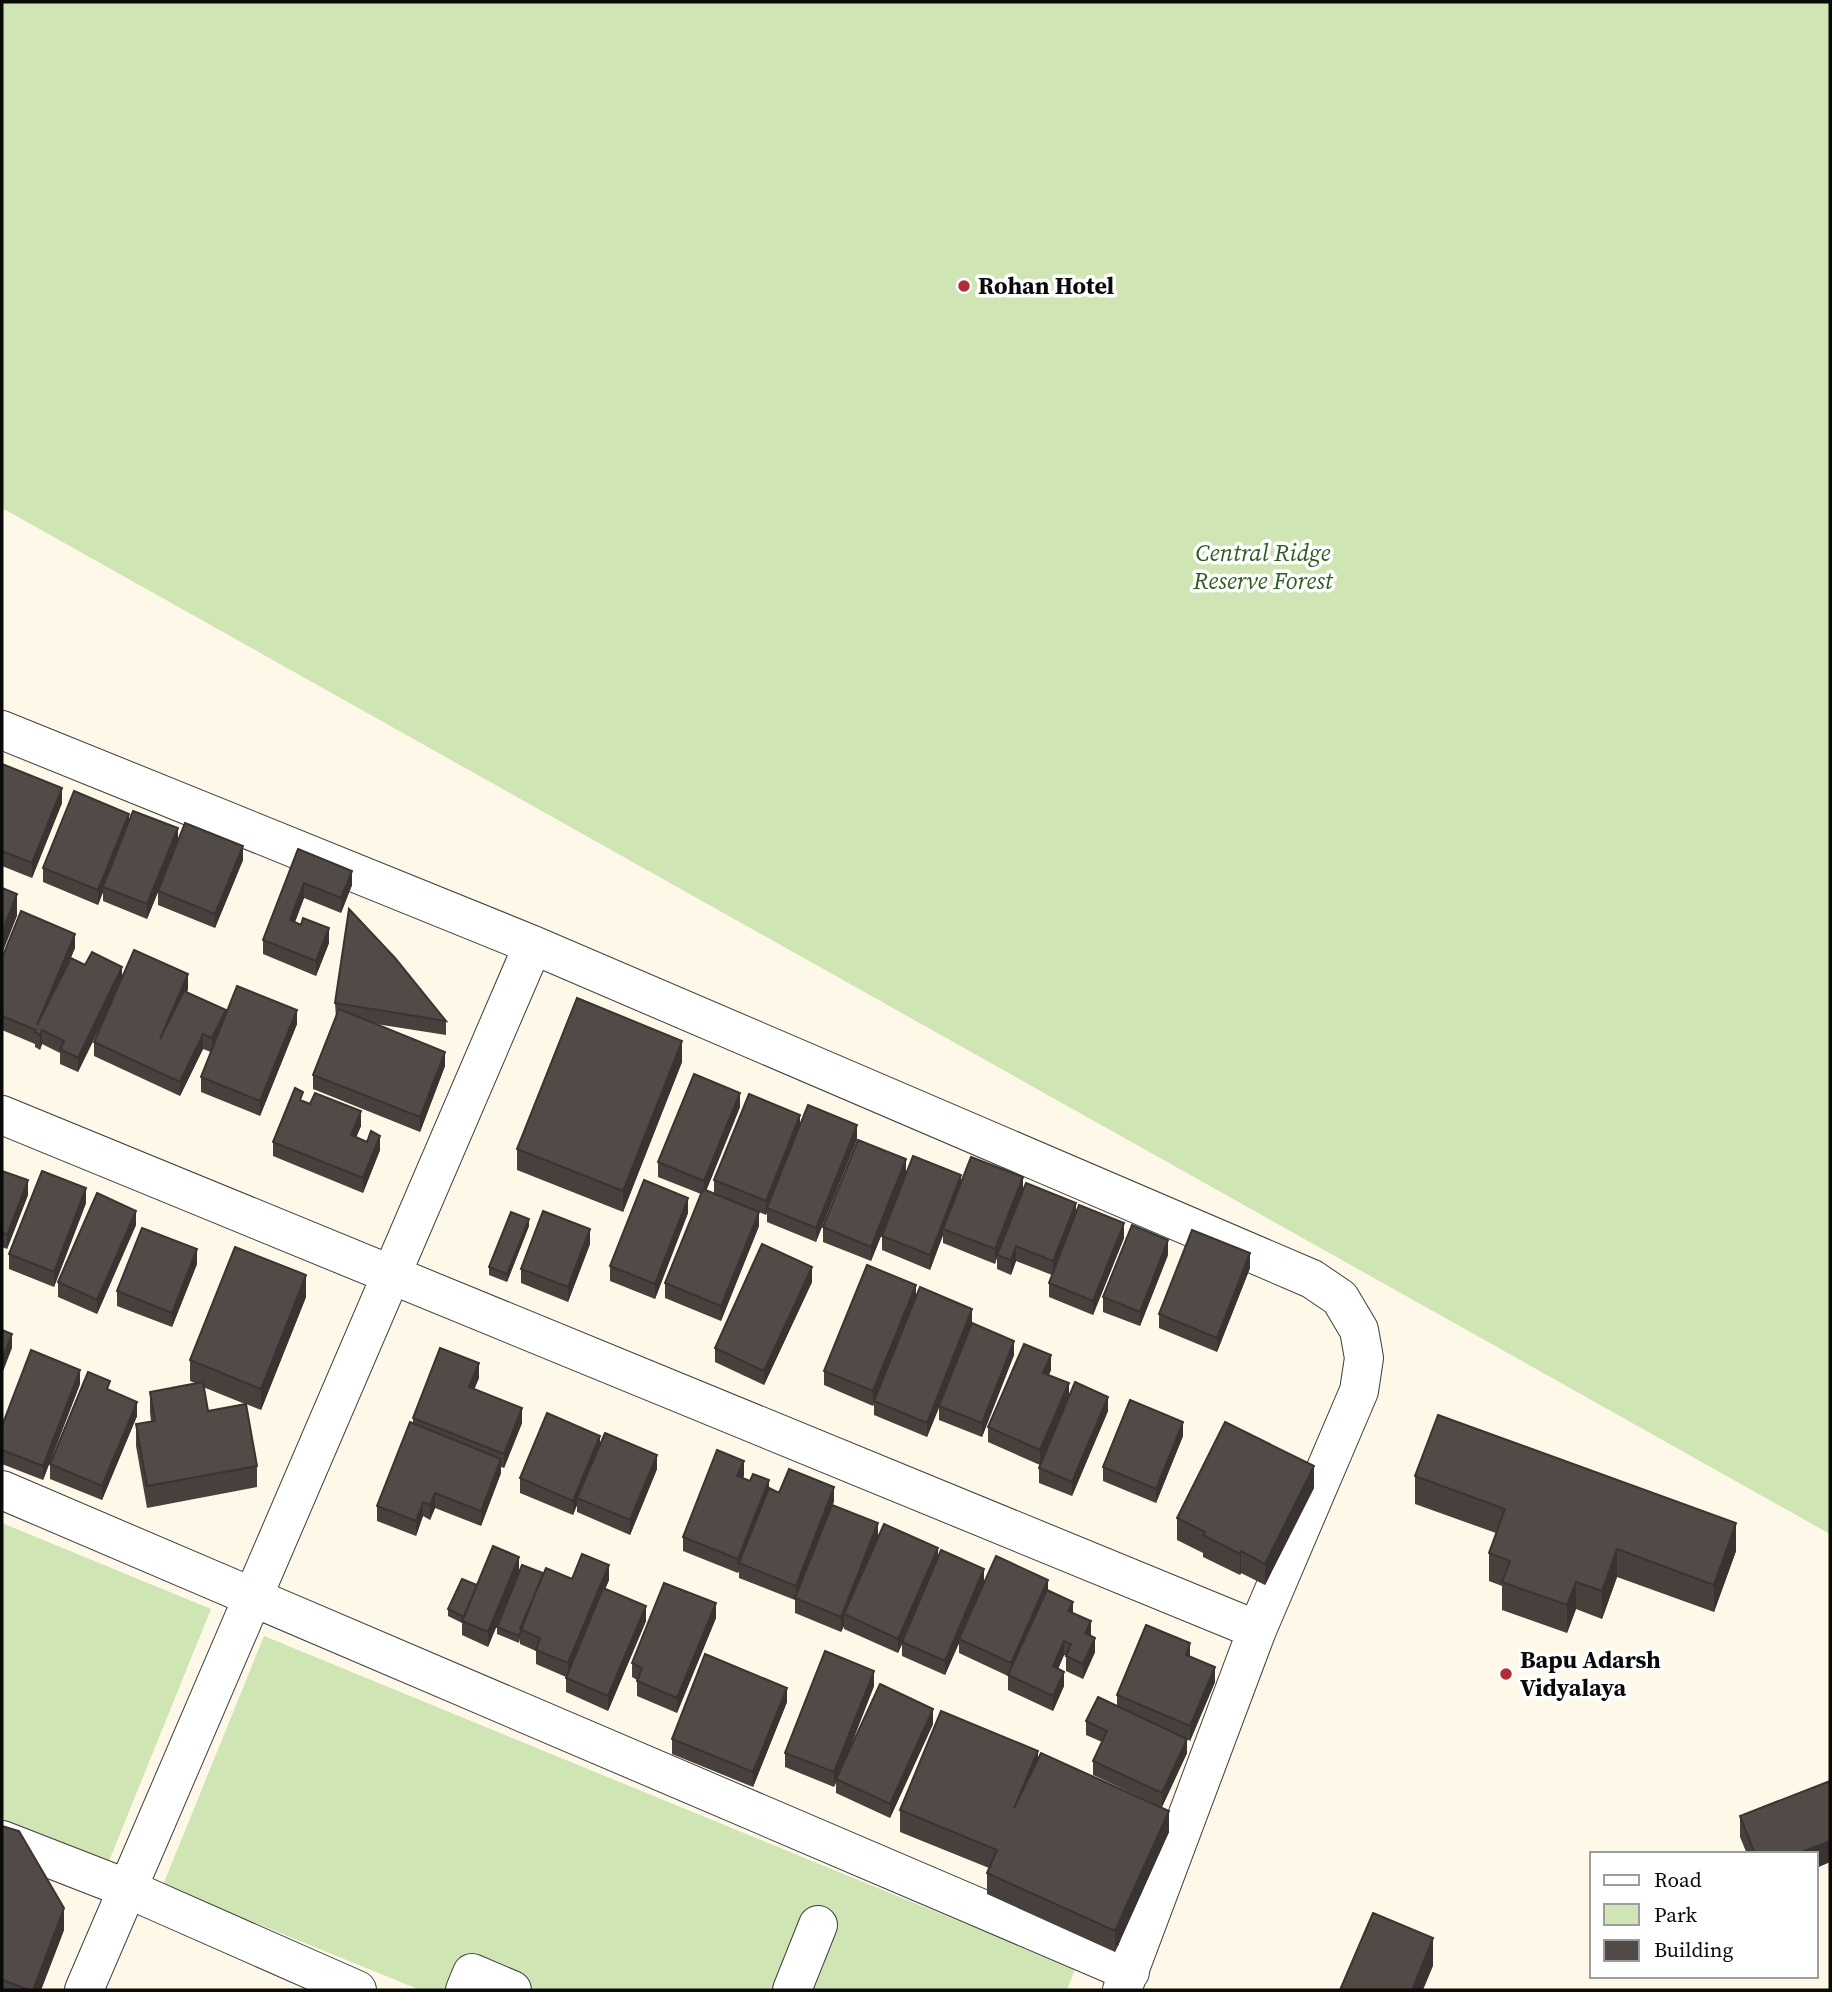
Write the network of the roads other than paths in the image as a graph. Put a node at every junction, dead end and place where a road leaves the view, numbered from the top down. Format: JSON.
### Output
{"nodes":[{"id":1,"x":2,"y":730,"type":"edge"},
{"id":2,"x":533,"y":945,"type":"junction"},
{"id":3,"x":2,"y":1115,"type":"edge"},
{"id":4,"x":392,"y":1277,"type":"junction"},
{"id":5,"x":2,"y":1490,"type":"edge"},
{"id":6,"x":253,"y":1597,"type":"junction"},
{"id":7,"x":1257,"y":1630,"type":"junction"},
{"id":8,"x":2,"y":1840,"type":"edge"},
{"id":9,"x":128,"y":1889,"type":"junction"},
{"id":10,"x":818,"y":1925,"type":"dead end"},
{"id":11,"x":1126,"y":1981,"type":"edge"},
{"id":12,"x":85,"y":1990,"type":"edge"},
{"id":13,"x":357,"y":1990,"type":"edge"},
{"id":14,"x":465,"y":1990,"type":"edge"},
{"id":15,"x":512,"y":1990,"type":"edge"},
{"id":16,"x":792,"y":1990,"type":"edge"}],
"edges":[{"from":1,"to":2,"type":"street"},
{"from":2,"to":4,"type":"street"},
{"from":2,"to":7,"type":"street"},
{"from":3,"to":4,"type":"street"},
{"from":4,"to":6,"type":"street"},
{"from":4,"to":7,"type":"street"},
{"from":5,"to":6,"type":"street"},
{"from":6,"to":9,"type":"street"},
{"from":6,"to":11,"type":"street"},
{"from":7,"to":11,"type":"street"},
{"from":8,"to":9,"type":"street"},
{"from":9,"to":12,"type":"street"},
{"from":9,"to":13,"type":"street"},
{"from":10,"to":16,"type":"street"},
{"from":14,"to":15,"type":"street"}]}
